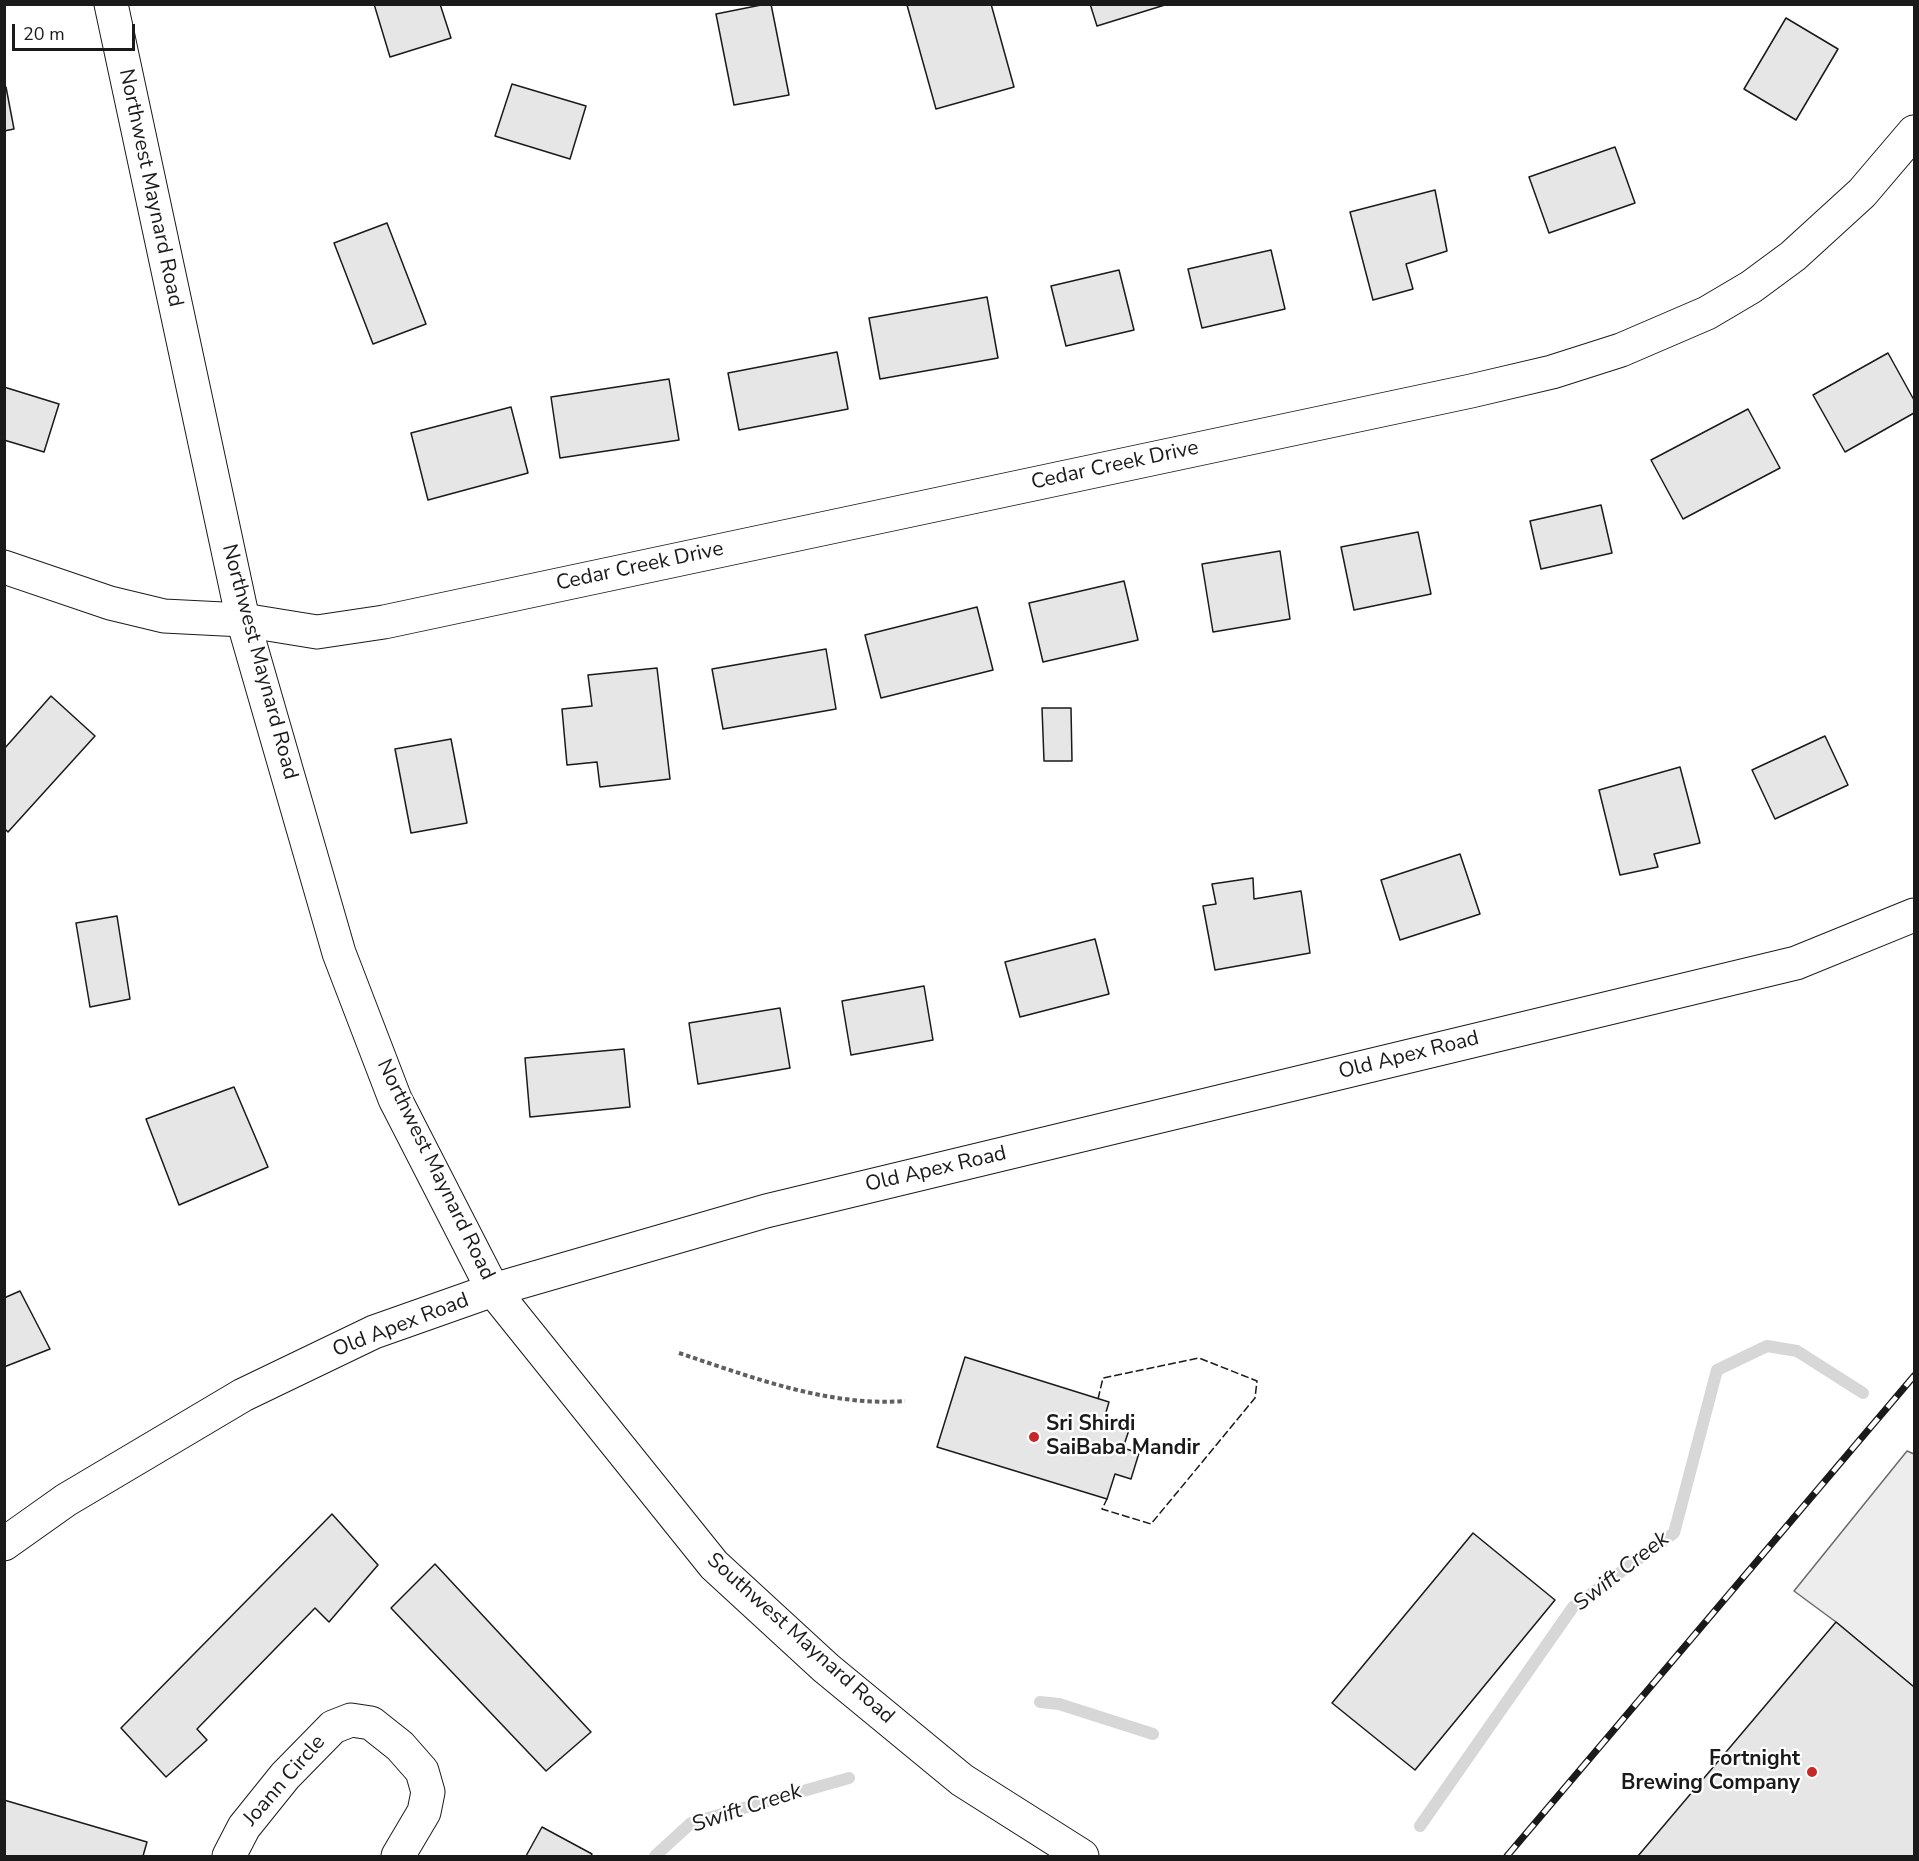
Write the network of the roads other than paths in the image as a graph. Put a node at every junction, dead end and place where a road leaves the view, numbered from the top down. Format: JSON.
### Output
{"nodes":[{"id":1,"x":111,"y":4,"type":"edge"},
{"id":2,"x":1914,"y":132,"type":"edge"},
{"id":3,"x":4,"y":567,"type":"edge"},
{"id":4,"x":243,"y":620,"type":"junction"},
{"id":5,"x":1914,"y":915,"type":"edge"},
{"id":6,"x":493,"y":1290,"type":"junction"},
{"id":7,"x":4,"y":1544,"type":"edge"},
{"id":8,"x":229,"y":1857,"type":"edge"},
{"id":9,"x":398,"y":1857,"type":"edge"},
{"id":10,"x":1082,"y":1857,"type":"edge"}],
"edges":[{"from":1,"to":4,"type":"main road","name":"Northwest Maynard Road"},
{"from":2,"to":4,"type":"main road","name":"Cedar Creek Drive"},
{"from":3,"to":4,"type":"main road","name":"Cedar Creek Drive"},
{"from":4,"to":6,"type":"main road","name":"Northwest Maynard Road"},
{"from":5,"to":6,"type":"main road","name":"Old Apex Road"},
{"from":6,"to":7,"type":"main road","name":"Old Apex Road"},
{"from":6,"to":10,"type":"main road","name":"Southwest Maynard Road"},
{"from":8,"to":9,"type":"main road","name":"Joann Circle"}]}
